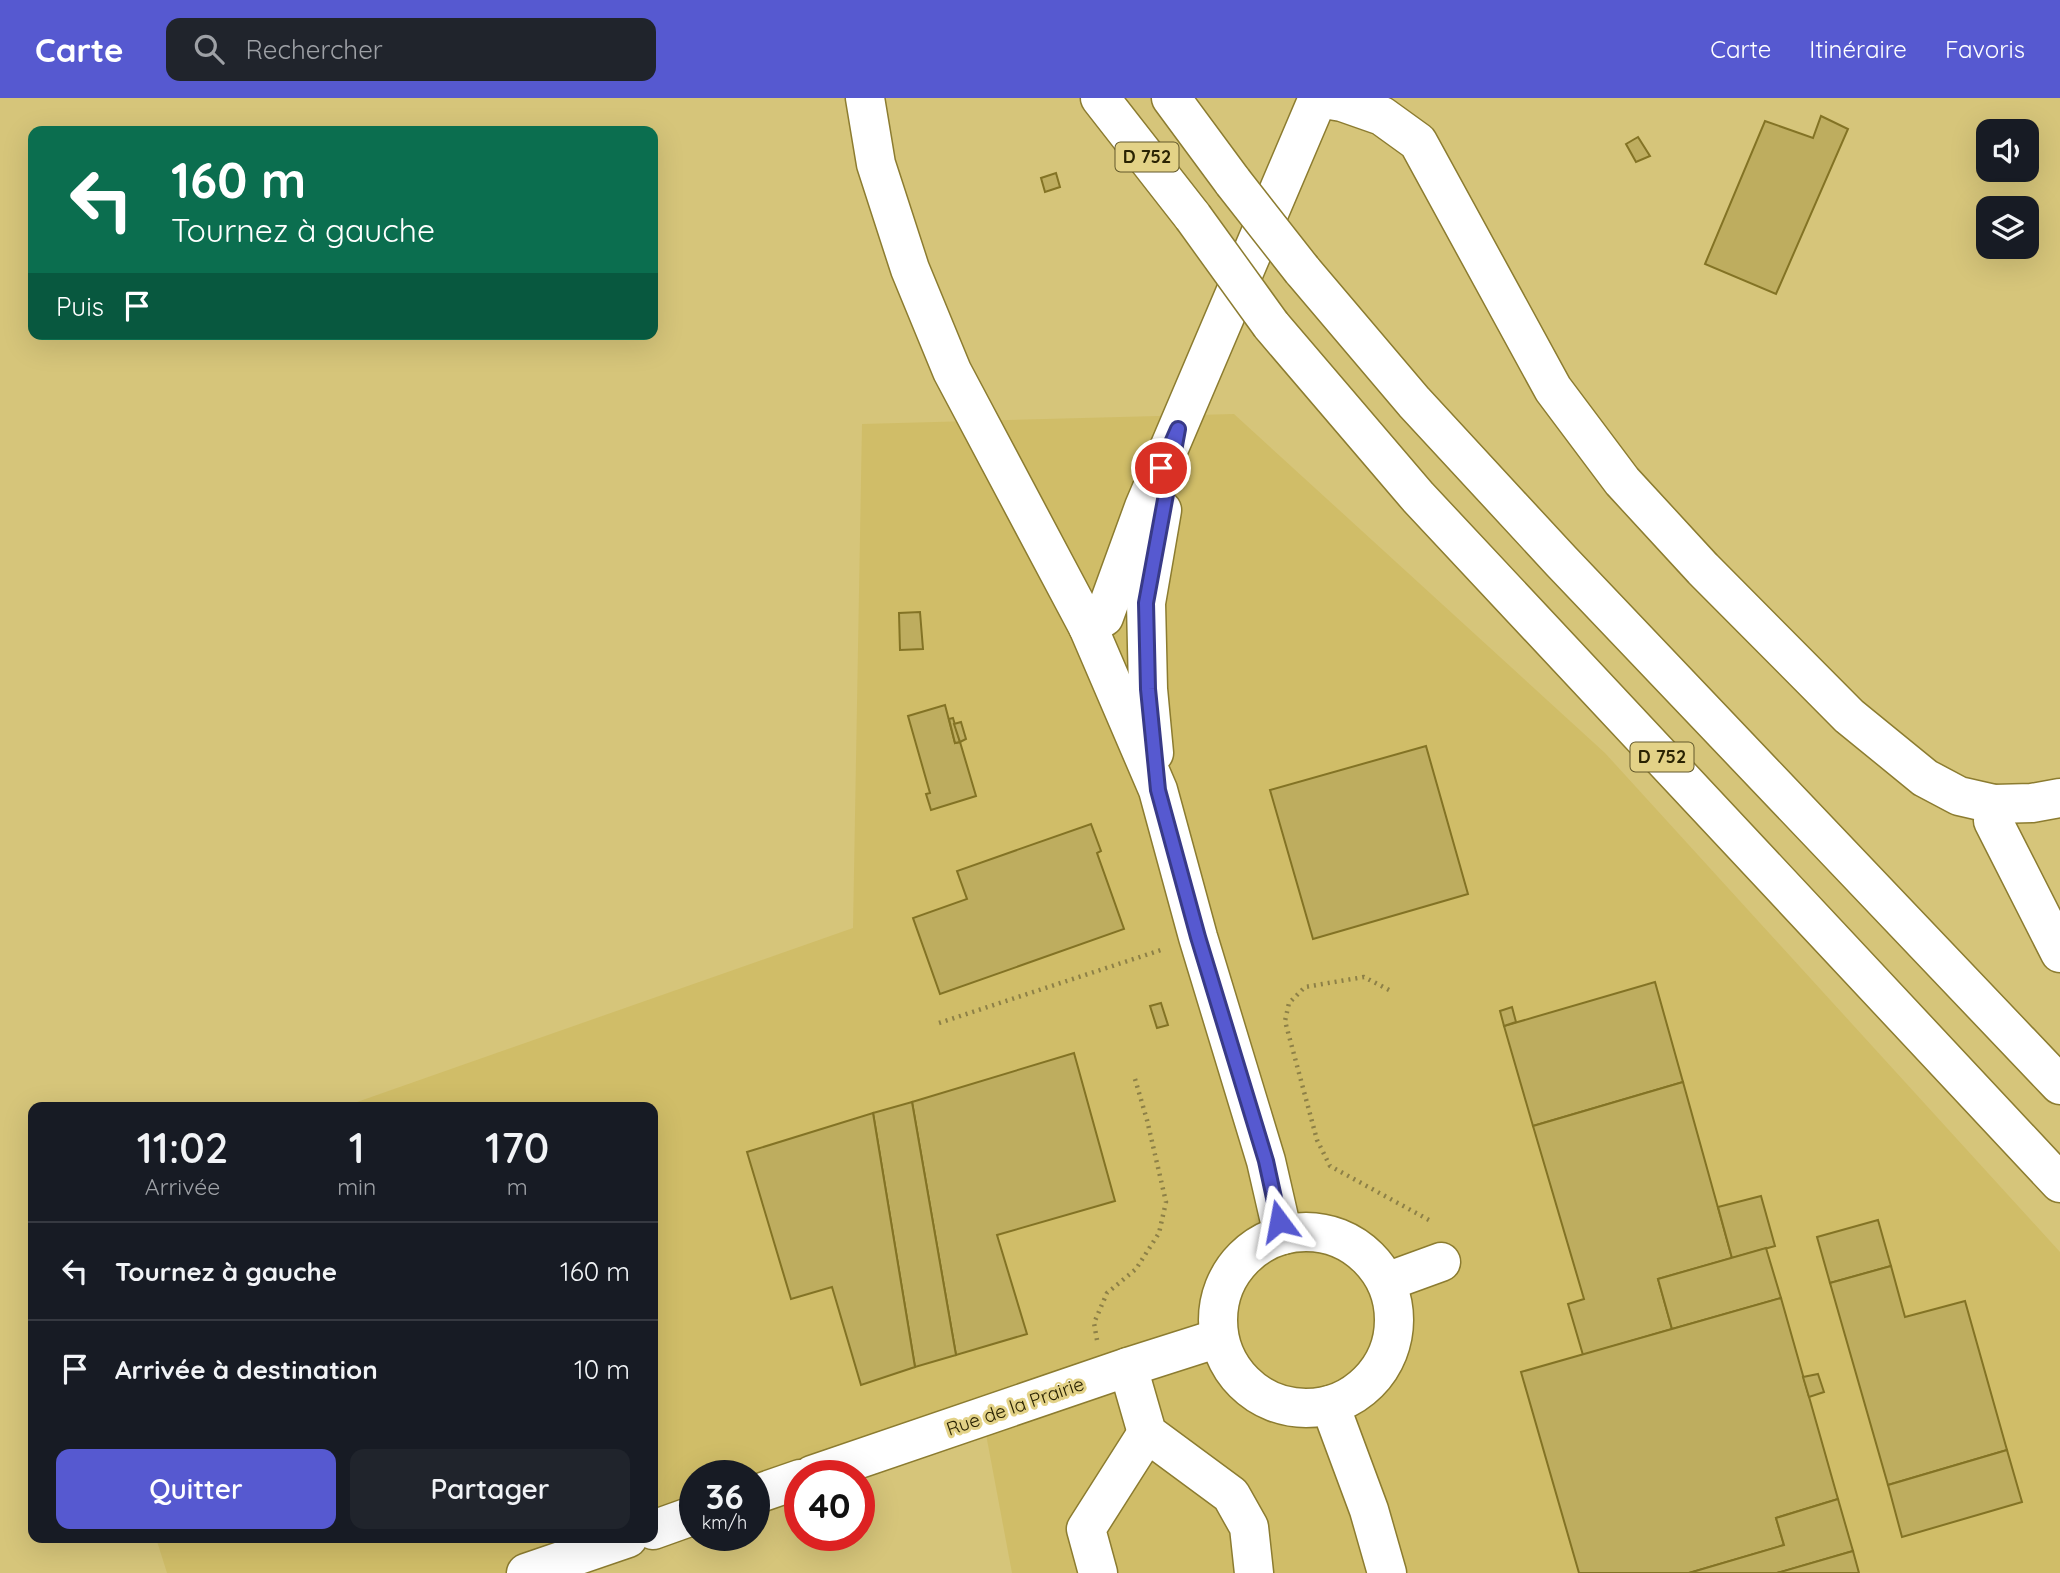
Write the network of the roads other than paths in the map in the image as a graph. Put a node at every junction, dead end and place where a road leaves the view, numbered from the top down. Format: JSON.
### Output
{"nodes":[{"id":1,"x":864,"y":98,"type":"edge"},
{"id":2,"x":1100,"y":98,"type":"edge"},
{"id":3,"x":1171,"y":98,"type":"edge"},
{"id":4,"x":1318,"y":98,"type":"edge"},
{"id":5,"x":1178,"y":429,"type":"junction"},
{"id":6,"x":1088,"y":627,"type":"junction"},
{"id":7,"x":1158,"y":790,"type":"junction"},
{"id":8,"x":2060,"y":798,"type":"edge"},
{"id":9,"x":1994,"y":804,"type":"junction"},
{"id":10,"x":2060,"y":953,"type":"edge"},
{"id":11,"x":2060,"y":1085,"type":"edge"},
{"id":12,"x":2060,"y":1183,"type":"edge"},
{"id":13,"x":1283,"y":1235,"type":"junction"},
{"id":14,"x":1441,"y":1262,"type":"dead end"},
{"id":15,"x":1386,"y":1282,"type":"junction"},
{"id":16,"x":1219,"y":1339,"type":"junction"},
{"id":17,"x":1117,"y":1371,"type":"junction"},
{"id":18,"x":1330,"y":1405,"type":"junction"},
{"id":19,"x":1147,"y":1433,"type":"junction"},
{"id":20,"x":856,"y":1460,"type":"edge"},
{"id":21,"x":679,"y":1521,"type":"edge"},
{"id":22,"x":658,"y":1528,"type":"edge"},
{"id":23,"x":613,"y":1543,"type":"edge"},
{"id":24,"x":526,"y":1573,"type":"edge"},
{"id":25,"x":1097,"y":1573,"type":"edge"},
{"id":26,"x":1254,"y":1573,"type":"edge"},
{"id":27,"x":1387,"y":1573,"type":"edge"}],
"edges":[{"from":1,"to":6,"type":"main road"},
{"from":2,"to":12,"type":"main road","number":"D 752","bridge":true},
{"from":3,"to":11,"type":"main road","number":"D 752","bridge":true},
{"from":4,"to":5,"type":"main road"},
{"from":4,"to":9,"type":"main road"},
{"from":5,"to":6,"type":"main road"},
{"from":5,"to":7,"type":"main road"},
{"from":6,"to":7,"type":"main road"},
{"from":7,"to":13,"type":"main road"},
{"from":8,"to":9,"type":"main road"},
{"from":9,"to":10,"type":"main road"},
{"from":13,"to":15,"type":"main road"},
{"from":13,"to":16,"type":"main road"},
{"from":14,"to":15,"type":"main road"},
{"from":15,"to":18,"type":"main road"},
{"from":16,"to":17,"type":"main road","name":"Rue de la Prairie"},
{"from":16,"to":18,"type":"main road"},
{"from":17,"to":19,"type":"main road"},
{"from":17,"to":20,"type":"main road","name":"Rue de la Prairie"},
{"from":18,"to":27,"type":"main road"},
{"from":19,"to":25,"type":"main road"},
{"from":19,"to":26,"type":"main road"},
{"from":21,"to":22,"type":"main road"},
{"from":23,"to":24,"type":"main road"}]}
